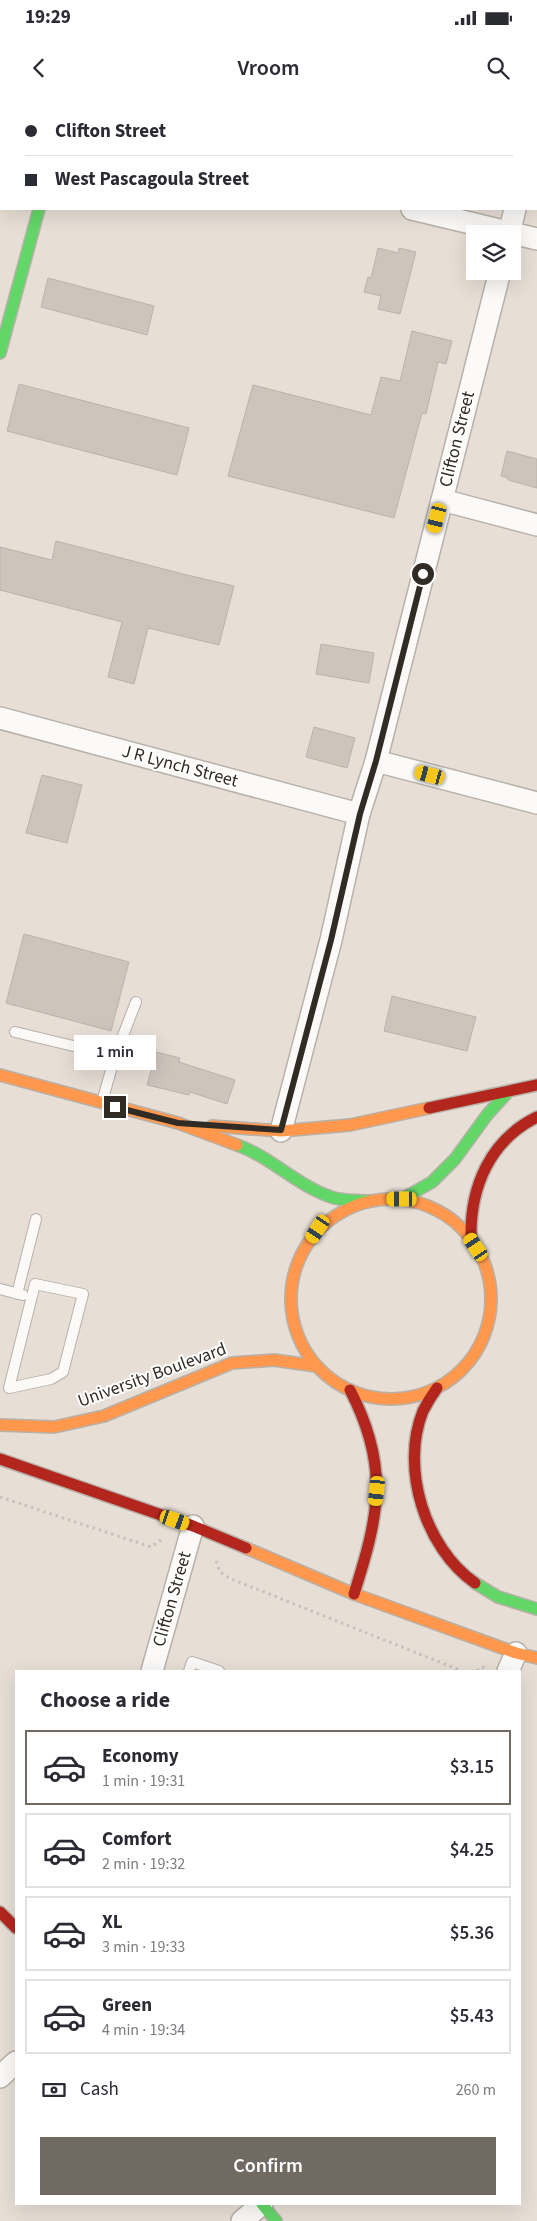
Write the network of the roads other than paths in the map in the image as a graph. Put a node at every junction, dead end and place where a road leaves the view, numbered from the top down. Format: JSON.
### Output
{"nodes":[{"id":1,"x":39,"y":210,"type":"edge"},
{"id":2,"x":416,"y":210,"type":"edge"},
{"id":3,"x":515,"y":210,"type":"edge"},
{"id":4,"x":477,"y":225,"type":"edge"},
{"id":5,"x":511,"y":225,"type":"edge"},
{"id":6,"x":521,"y":236,"type":"edge"},
{"id":7,"x":537,"y":239,"type":"edge"},
{"id":8,"x":498,"y":280,"type":"edge"},
{"id":9,"x":3,"y":332,"type":"edge"},
{"id":10,"x":0,"y":353,"type":"edge"},
{"id":11,"x":442,"y":500,"type":"junction"},
{"id":12,"x":537,"y":525,"type":"edge"},
{"id":13,"x":0,"y":718,"type":"edge"},
{"id":14,"x":376,"y":761,"type":"junction"},
{"id":15,"x":537,"y":803,"type":"edge"},
{"id":16,"x":360,"y":814,"type":"junction"},
{"id":17,"x":136,"y":1002,"type":"dead end"},
{"id":18,"x":15,"y":1032,"type":"dead end"},
{"id":19,"x":115,"y":1056,"type":"junction"},
{"id":20,"x":0,"y":1075,"type":"edge"},
{"id":21,"x":537,"y":1085,"type":"edge"},
{"id":22,"x":507,"y":1093,"type":"junction"},
{"id":23,"x":101,"y":1103,"type":"junction"},
{"id":24,"x":537,"y":1117,"type":"edge"},
{"id":25,"x":178,"y":1123,"type":"junction"},
{"id":26,"x":281,"y":1130,"type":"junction"},
{"id":27,"x":402,"y":1199,"type":"junction"},
{"id":28,"x":370,"y":1201,"type":"junction"},
{"id":29,"x":36,"y":1219,"type":"dead end"},
{"id":30,"x":470,"y":1238,"type":"junction"},
{"id":31,"x":0,"y":1289,"type":"edge"},
{"id":32,"x":18,"y":1294,"type":"junction"},
{"id":33,"x":31,"y":1297,"type":"junction"},
{"id":34,"x":316,"y":1366,"type":"junction"},
{"id":35,"x":5,"y":1388,"type":"edge"},
{"id":36,"x":437,"y":1388,"type":"junction"},
{"id":37,"x":350,"y":1390,"type":"junction"},
{"id":38,"x":0,"y":1425,"type":"edge"},
{"id":39,"x":0,"y":1459,"type":"edge"},
{"id":40,"x":193,"y":1526,"type":"junction"},
{"id":41,"x":354,"y":1594,"type":"junction"},
{"id":42,"x":537,"y":1609,"type":"edge"},
{"id":43,"x":537,"y":1658,"type":"edge"},
{"id":44,"x":504,"y":1664,"type":"edge"},
{"id":45,"x":152,"y":1670,"type":"edge"},
{"id":46,"x":189,"y":1670,"type":"edge"},
{"id":47,"x":216,"y":1670,"type":"edge"},
{"id":48,"x":0,"y":1912,"type":"edge"},
{"id":49,"x":15,"y":1927,"type":"edge"},
{"id":50,"x":15,"y":2063,"type":"edge"},
{"id":51,"x":0,"y":2077,"type":"edge"},
{"id":52,"x":261,"y":2205,"type":"edge"},
{"id":53,"x":263,"y":2205,"type":"edge"},
{"id":54,"x":242,"y":2221,"type":"edge"},
{"id":55,"x":276,"y":2221,"type":"edge"}],
"edges":[{"from":1,"to":9,"type":"main road"},
{"from":2,"to":4,"type":"street"},
{"from":3,"to":5,"type":"street"},
{"from":6,"to":7,"type":"street"},
{"from":8,"to":11,"type":"street","name":"Clifton Street"},
{"from":9,"to":10,"type":"main road"},
{"from":11,"to":12,"type":"street"},
{"from":11,"to":14,"type":"street","name":"Clifton Street"},
{"from":13,"to":16,"type":"street","name":"J R Lynch Street"},
{"from":14,"to":15,"type":"street"},
{"from":14,"to":16,"type":"street","name":"Clifton Street"},
{"from":16,"to":26,"type":"street","name":"Clifton Street"},
{"from":17,"to":19,"type":"lane"},
{"from":18,"to":19,"type":"lane"},
{"from":19,"to":23,"type":"lane"},
{"from":20,"to":23,"type":"main road"},
{"from":21,"to":22,"type":"main road"},
{"from":22,"to":26,"type":"main road"},
{"from":22,"to":27,"type":"main road"},
{"from":23,"to":25,"type":"main road"},
{"from":24,"to":30,"type":"main road"},
{"from":25,"to":26,"type":"main road"},
{"from":25,"to":28,"type":"main road"},
{"from":27,"to":28,"type":"main road"},
{"from":27,"to":30,"type":"main road"},
{"from":28,"to":34,"type":"main road"},
{"from":29,"to":32,"type":"lane"},
{"from":30,"to":36,"type":"main road"},
{"from":31,"to":32,"type":"lane"},
{"from":32,"to":33,"type":"lane"},
{"from":33,"to":35,"type":"lane"},
{"from":33,"to":35,"type":"lane"},
{"from":34,"to":37,"type":"main road"},
{"from":34,"to":38,"type":"main road","name":"University Boulevard"},
{"from":36,"to":37,"type":"main road"},
{"from":36,"to":42,"type":"main road"},
{"from":37,"to":41,"type":"main road"},
{"from":39,"to":40,"type":"main road"},
{"from":40,"to":41,"type":"main road"},
{"from":40,"to":45,"type":"street","name":"Clifton Street"},
{"from":41,"to":44,"type":"main road"},
{"from":43,"to":44,"type":"main road"},
{"from":46,"to":47,"type":"lane"},
{"from":48,"to":49,"type":"main road"},
{"from":50,"to":51,"type":"street"},
{"from":52,"to":54,"type":"street"},
{"from":53,"to":55,"type":"main road"}]}
